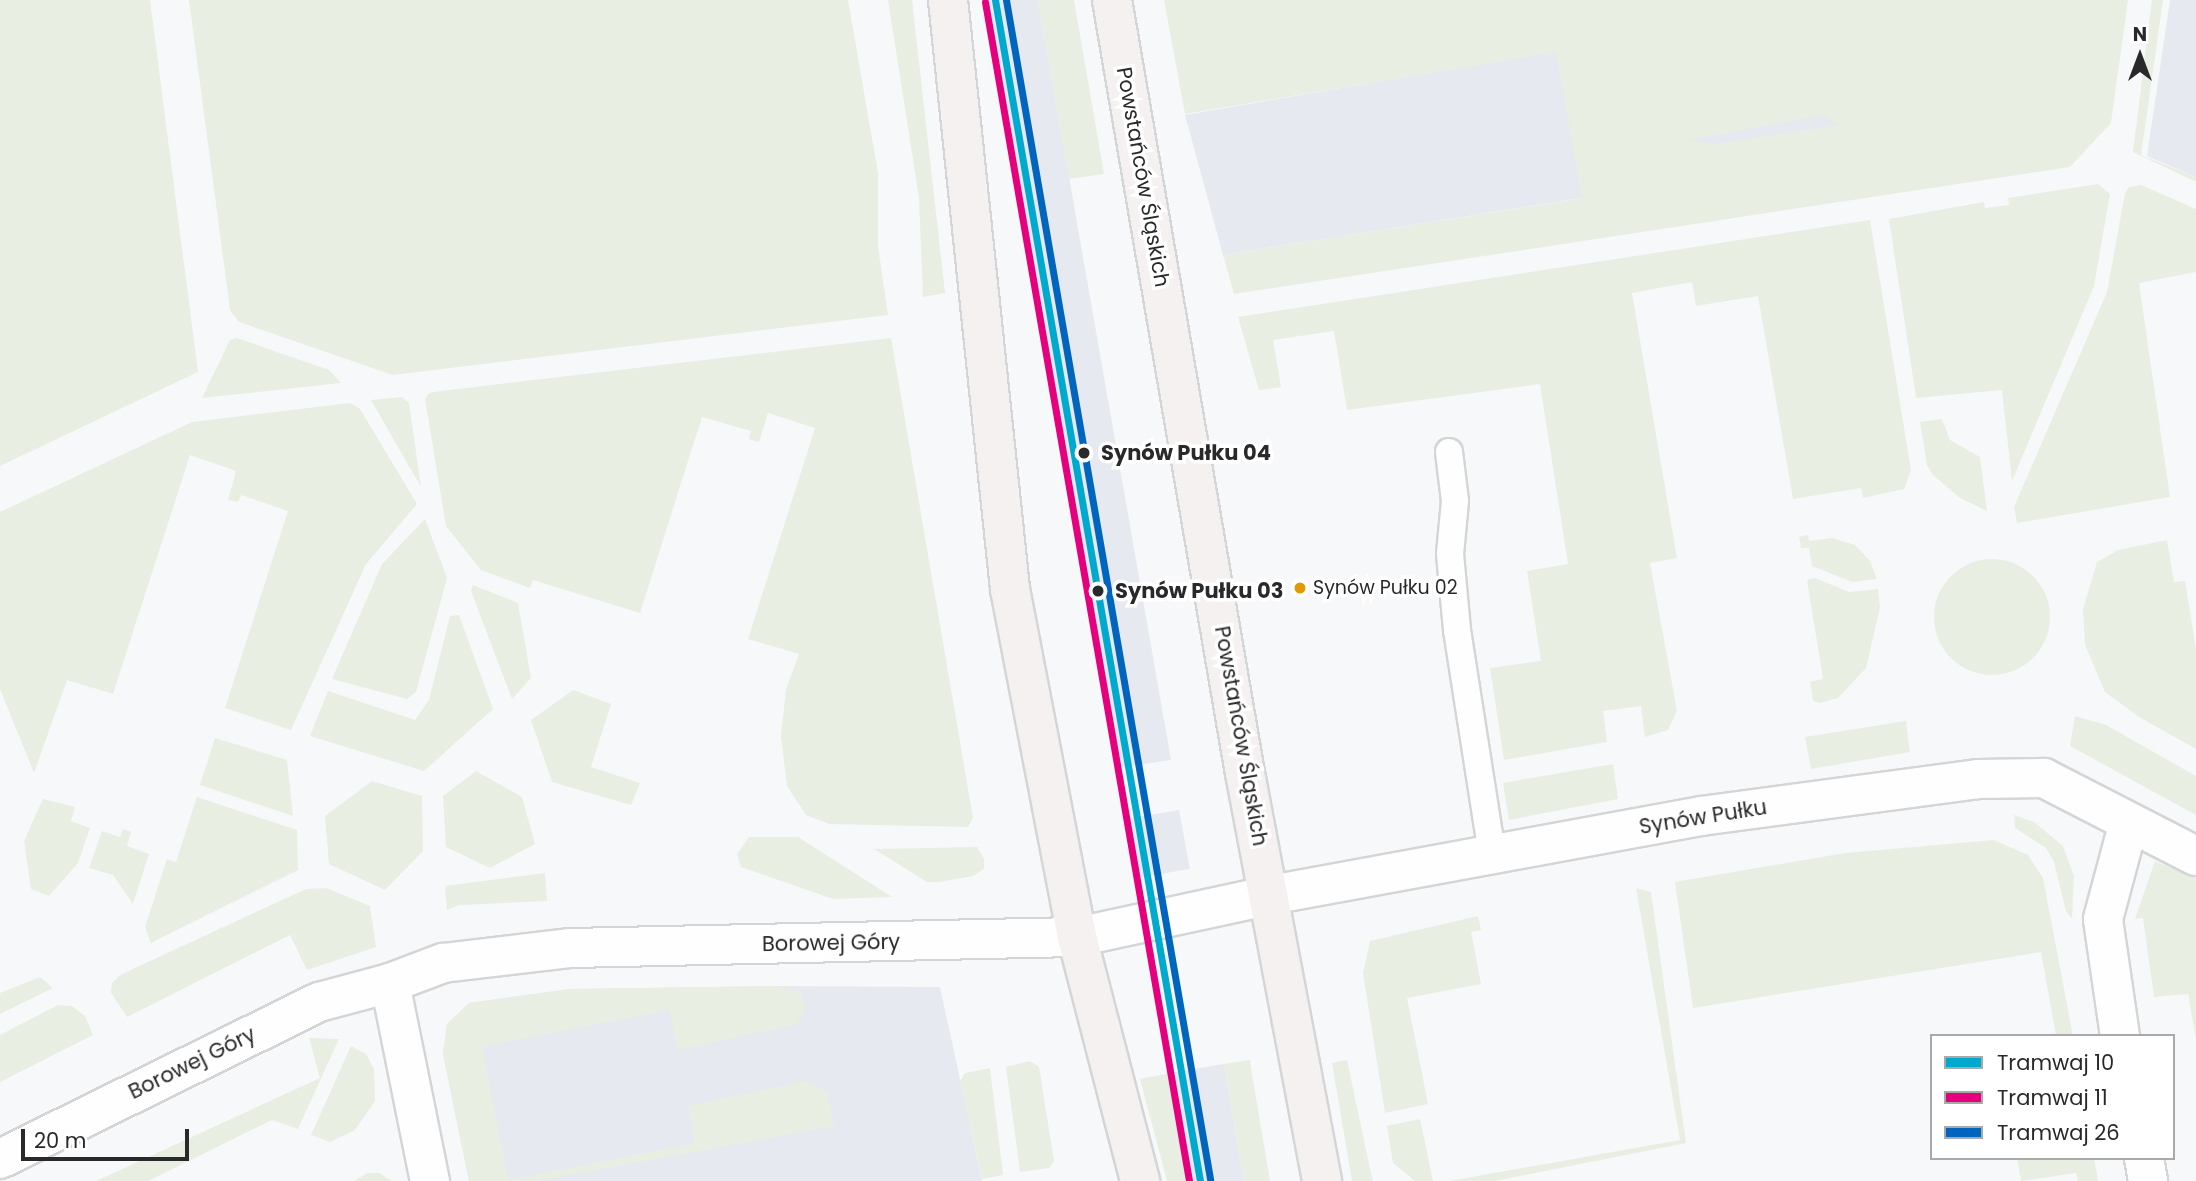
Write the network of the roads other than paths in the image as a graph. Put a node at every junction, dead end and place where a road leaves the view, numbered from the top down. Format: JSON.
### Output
{"nodes":[{"id":1,"x":948,"y":0,"type":"edge"},
{"id":2,"x":1112,"y":0,"type":"edge"},
{"id":3,"x":1449,"y":452,"type":"dead end"},
{"id":4,"x":2129,"y":822,"type":"junction"},
{"id":5,"x":1492,"y":854,"type":"junction"},
{"id":6,"x":2196,"y":856,"type":"edge"},
{"id":7,"x":1271,"y":895,"type":"junction"},
{"id":8,"x":1077,"y":937,"type":"junction"},
{"id":9,"x":390,"y":983,"type":"junction"},
{"id":10,"x":2120,"y":1034,"type":"edge"},
{"id":11,"x":0,"y":1158,"type":"edge"},
{"id":12,"x":2144,"y":1160,"type":"edge"},
{"id":13,"x":430,"y":1181,"type":"edge"},
{"id":14,"x":1140,"y":1181,"type":"edge"},
{"id":15,"x":1322,"y":1181,"type":"edge"},
{"id":16,"x":2148,"y":1181,"type":"edge"}],
"edges":[{"from":1,"to":8,"type":"main road"},
{"from":2,"to":7,"type":"main road","name":"Powstańców Śląskich"},
{"from":3,"to":5,"type":"lane"},
{"from":4,"to":5,"type":"street","name":"Synów Pułku"},
{"from":4,"to":6,"type":"street","name":"Synów Pułku"},
{"from":4,"to":10,"type":"street"},
{"from":5,"to":7,"type":"street","name":"Synów Pułku"},
{"from":7,"to":8,"type":"street","name":"Borowej Góry"},
{"from":7,"to":15,"type":"main road","name":"Powstańców Śląskich"},
{"from":8,"to":9,"type":"street","name":"Borowej Góry"},
{"from":8,"to":14,"type":"main road"},
{"from":9,"to":11,"type":"street","name":"Borowej Góry"},
{"from":9,"to":13,"type":"street"},
{"from":12,"to":16,"type":"street"}]}
